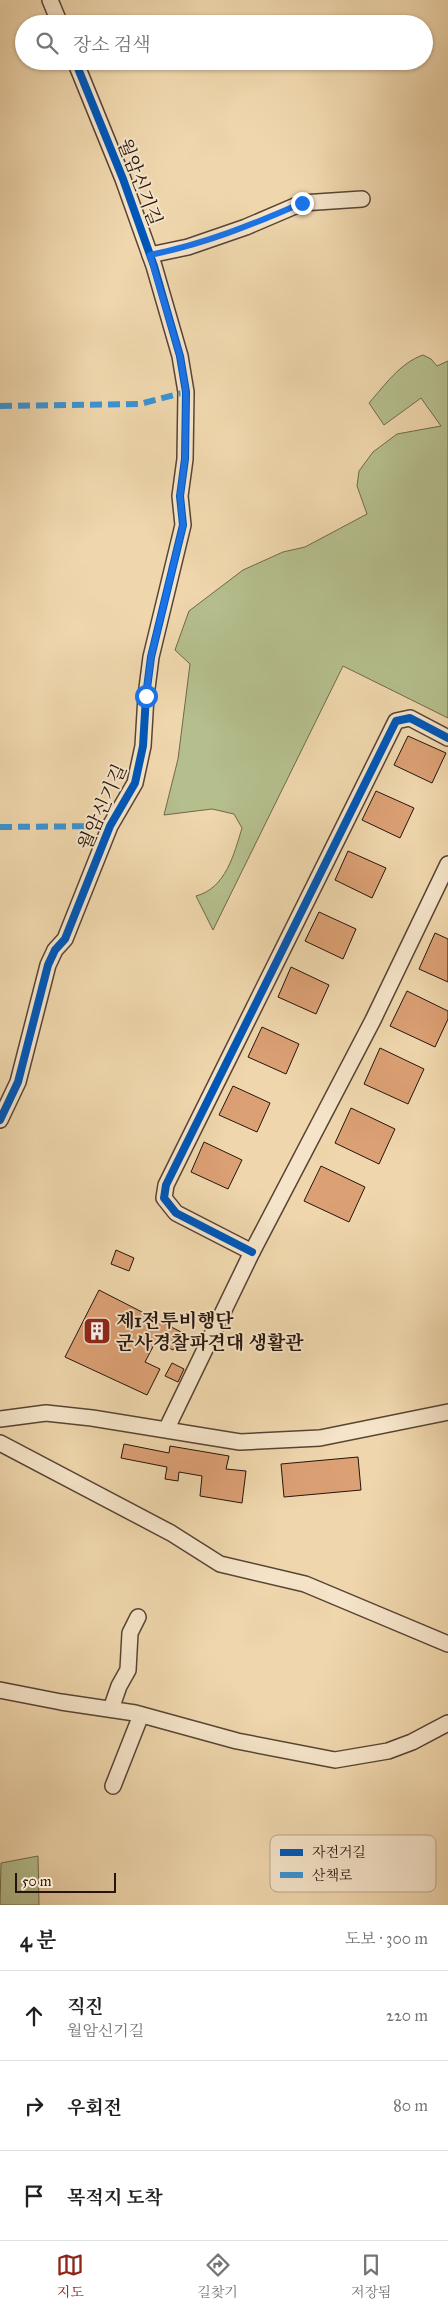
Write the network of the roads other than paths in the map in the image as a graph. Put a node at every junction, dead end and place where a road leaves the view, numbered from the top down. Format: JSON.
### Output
{"nodes":[{"id":1,"x":50,"y":0,"type":"edge"},
{"id":2,"x":56,"y":15,"type":"edge"},
{"id":3,"x":79,"y":70,"type":"edge"},
{"id":4,"x":362,"y":199,"type":"dead end"},
{"id":5,"x":150,"y":255,"type":"junction"},
{"id":6,"x":448,"y":738,"type":"edge"},
{"id":7,"x":448,"y":864,"type":"edge"},
{"id":8,"x":0,"y":1120,"type":"edge"},
{"id":9,"x":252,"y":1252,"type":"junction"},
{"id":10,"x":448,"y":1412,"type":"edge"},
{"id":11,"x":0,"y":1419,"type":"edge"},
{"id":12,"x":167,"y":1428,"type":"junction"},
{"id":13,"x":0,"y":1443,"type":"edge"},
{"id":14,"x":138,"y":1617,"type":"dead end"},
{"id":15,"x":448,"y":1644,"type":"edge"},
{"id":16,"x":0,"y":1690,"type":"edge"},
{"id":17,"x":111,"y":1708,"type":"junction"},
{"id":18,"x":141,"y":1715,"type":"junction"},
{"id":19,"x":448,"y":1723,"type":"edge"},
{"id":20,"x":113,"y":1786,"type":"dead end"}],
"edges":[{"from":1,"to":2,"type":"street"},
{"from":3,"to":5,"type":"street","name":"월암신기길"},
{"from":4,"to":5,"type":"street"},
{"from":5,"to":8,"type":"street","name":"월암신기길"},
{"from":6,"to":9,"type":"street"},
{"from":7,"to":9,"type":"street"},
{"from":9,"to":12,"type":"street"},
{"from":10,"to":12,"type":"street"},
{"from":11,"to":12,"type":"street"},
{"from":13,"to":15,"type":"street"},
{"from":14,"to":17,"type":"street"},
{"from":16,"to":17,"type":"street"},
{"from":17,"to":18,"type":"street"},
{"from":18,"to":19,"type":"street"},
{"from":18,"to":20,"type":"street"}]}
